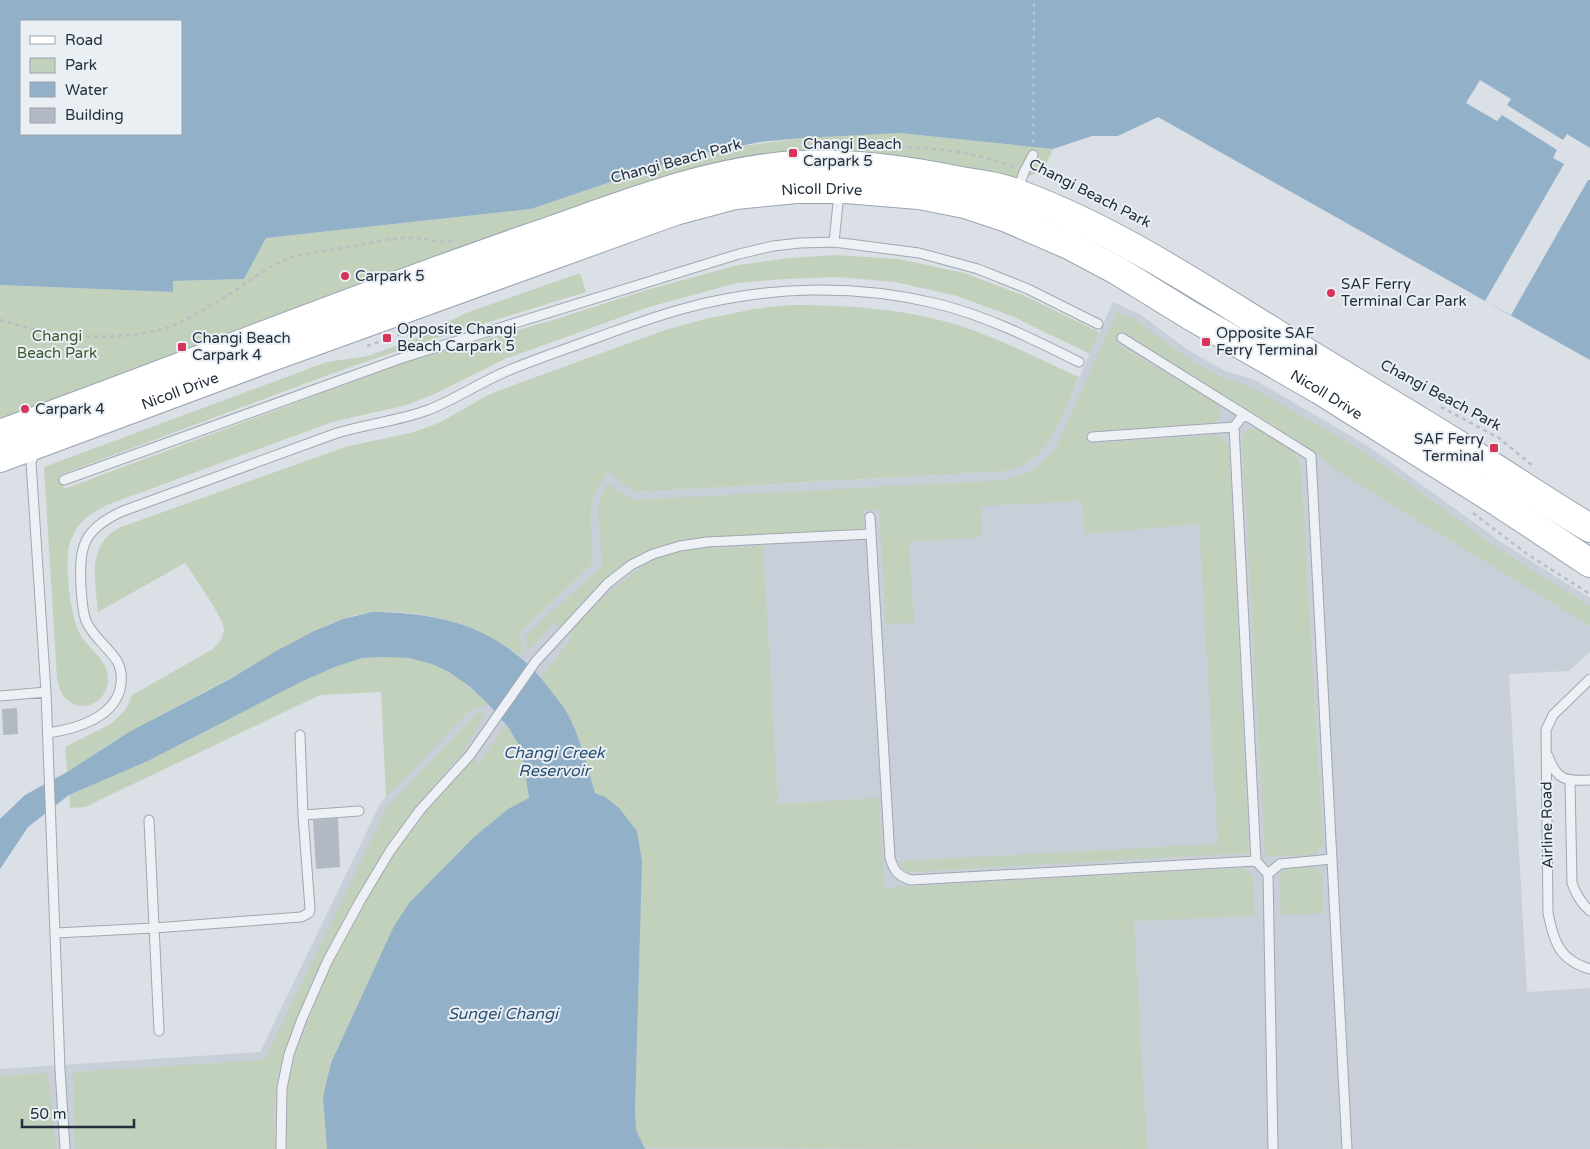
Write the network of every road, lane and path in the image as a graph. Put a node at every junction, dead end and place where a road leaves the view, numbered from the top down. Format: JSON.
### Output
{"nodes":[{"id":1,"x":1034,"y":0,"type":"edge"},
{"id":2,"x":892,"y":147,"type":"dead end"},
{"id":3,"x":1033,"y":155,"type":"joint"},
{"id":4,"x":844,"y":177,"type":"junction"},
{"id":5,"x":1014,"y":199,"type":"junction"},
{"id":6,"x":458,"y":241,"type":"dead end"},
{"id":7,"x":834,"y":242,"type":"junction"},
{"id":8,"x":0,"y":320,"type":"edge"},
{"id":9,"x":1098,"y":324,"type":"dead end"},
{"id":10,"x":1122,"y":338,"type":"dead end"},
{"id":11,"x":1079,"y":362,"type":"dead end"},
{"id":12,"x":1440,"y":407,"type":"dead end"},
{"id":13,"x":1244,"y":414,"type":"junction"},
{"id":14,"x":1234,"y":427,"type":"junction"},
{"id":15,"x":36,"y":433,"type":"junction"},
{"id":16,"x":0,"y":434,"type":"edge"},
{"id":17,"x":1092,"y":437,"type":"dead end"},
{"id":18,"x":0,"y":458,"type":"edge"},
{"id":19,"x":1537,"y":469,"type":"dead end"},
{"id":20,"x":64,"y":480,"type":"dead end"},
{"id":21,"x":870,"y":517,"type":"dead end"},
{"id":22,"x":1590,"y":528,"type":"edge"},
{"id":23,"x":870,"y":534,"type":"junction"},
{"id":24,"x":1589,"y":563,"type":"edge"},
{"id":25,"x":1590,"y":679,"type":"edge"},
{"id":26,"x":46,"y":692,"type":"junction"},
{"id":27,"x":0,"y":696,"type":"edge"},
{"id":28,"x":48,"y":733,"type":"junction"},
{"id":29,"x":300,"y":735,"type":"dead end"},
{"id":30,"x":1546,"y":750,"type":"junction"},
{"id":31,"x":1590,"y":780,"type":"edge"},
{"id":32,"x":1570,"y":781,"type":"junction"},
{"id":33,"x":359,"y":811,"type":"dead end"},
{"id":34,"x":304,"y":815,"type":"junction"},
{"id":35,"x":149,"y":820,"type":"dead end"},
{"id":36,"x":1332,"y":859,"type":"junction"},
{"id":37,"x":1256,"y":862,"type":"junction"},
{"id":38,"x":1268,"y":874,"type":"junction"},
{"id":39,"x":1590,"y":912,"type":"edge"},
{"id":40,"x":154,"y":928,"type":"junction"},
{"id":41,"x":56,"y":933,"type":"junction"},
{"id":42,"x":1590,"y":969,"type":"edge"},
{"id":43,"x":158,"y":1031,"type":"dead end"},
{"id":44,"x":65,"y":1149,"type":"edge"},
{"id":45,"x":281,"y":1149,"type":"edge"},
{"id":46,"x":1273,"y":1149,"type":"edge"},
{"id":47,"x":1347,"y":1149,"type":"edge"}],
"edges":[{"from":1,"to":3,"type":"path"},
{"from":2,"to":5,"type":"path","name":"Changi Beach Park"},
{"from":3,"to":5,"type":"lane"},
{"from":4,"to":5,"type":"main road","name":"Nicoll Drive"},
{"from":4,"to":7,"type":"lane"},
{"from":4,"to":15,"type":"main road","name":"Nicoll Drive"},
{"from":5,"to":22,"type":"main road","name":"Nicoll Drive"},
{"from":5,"to":24,"type":"main road","name":"Nicoll Drive"},
{"from":6,"to":8,"type":"path"},
{"from":7,"to":9,"type":"lane"},
{"from":7,"to":20,"type":"lane"},
{"from":10,"to":13,"type":"lane"},
{"from":11,"to":28,"type":"lane"},
{"from":12,"to":19,"type":"path","name":"Changi Beach Park"},
{"from":13,"to":14,"type":"lane"},
{"from":13,"to":36,"type":"lane"},
{"from":14,"to":17,"type":"lane"},
{"from":14,"to":37,"type":"lane"},
{"from":15,"to":16,"type":"main road","name":"Nicoll Drive"},
{"from":15,"to":18,"type":"main road","name":"Nicoll Drive"},
{"from":15,"to":26,"type":"lane"},
{"from":21,"to":23,"type":"lane"},
{"from":23,"to":37,"type":"lane"},
{"from":23,"to":45,"type":"lane"},
{"from":25,"to":30,"type":"lane","name":"Airline Road"},
{"from":26,"to":27,"type":"lane"},
{"from":26,"to":28,"type":"lane"},
{"from":28,"to":41,"type":"lane"},
{"from":29,"to":34,"type":"lane"},
{"from":30,"to":32,"type":"lane"},
{"from":30,"to":42,"type":"lane","name":"Airline Road"},
{"from":31,"to":32,"type":"lane"},
{"from":32,"to":39,"type":"lane"},
{"from":33,"to":34,"type":"lane"},
{"from":34,"to":40,"type":"lane"},
{"from":35,"to":40,"type":"lane"},
{"from":36,"to":38,"type":"lane"},
{"from":36,"to":47,"type":"lane"},
{"from":37,"to":38,"type":"lane"},
{"from":38,"to":46,"type":"lane"},
{"from":40,"to":41,"type":"lane"},
{"from":40,"to":43,"type":"lane"},
{"from":41,"to":44,"type":"lane"}]}
